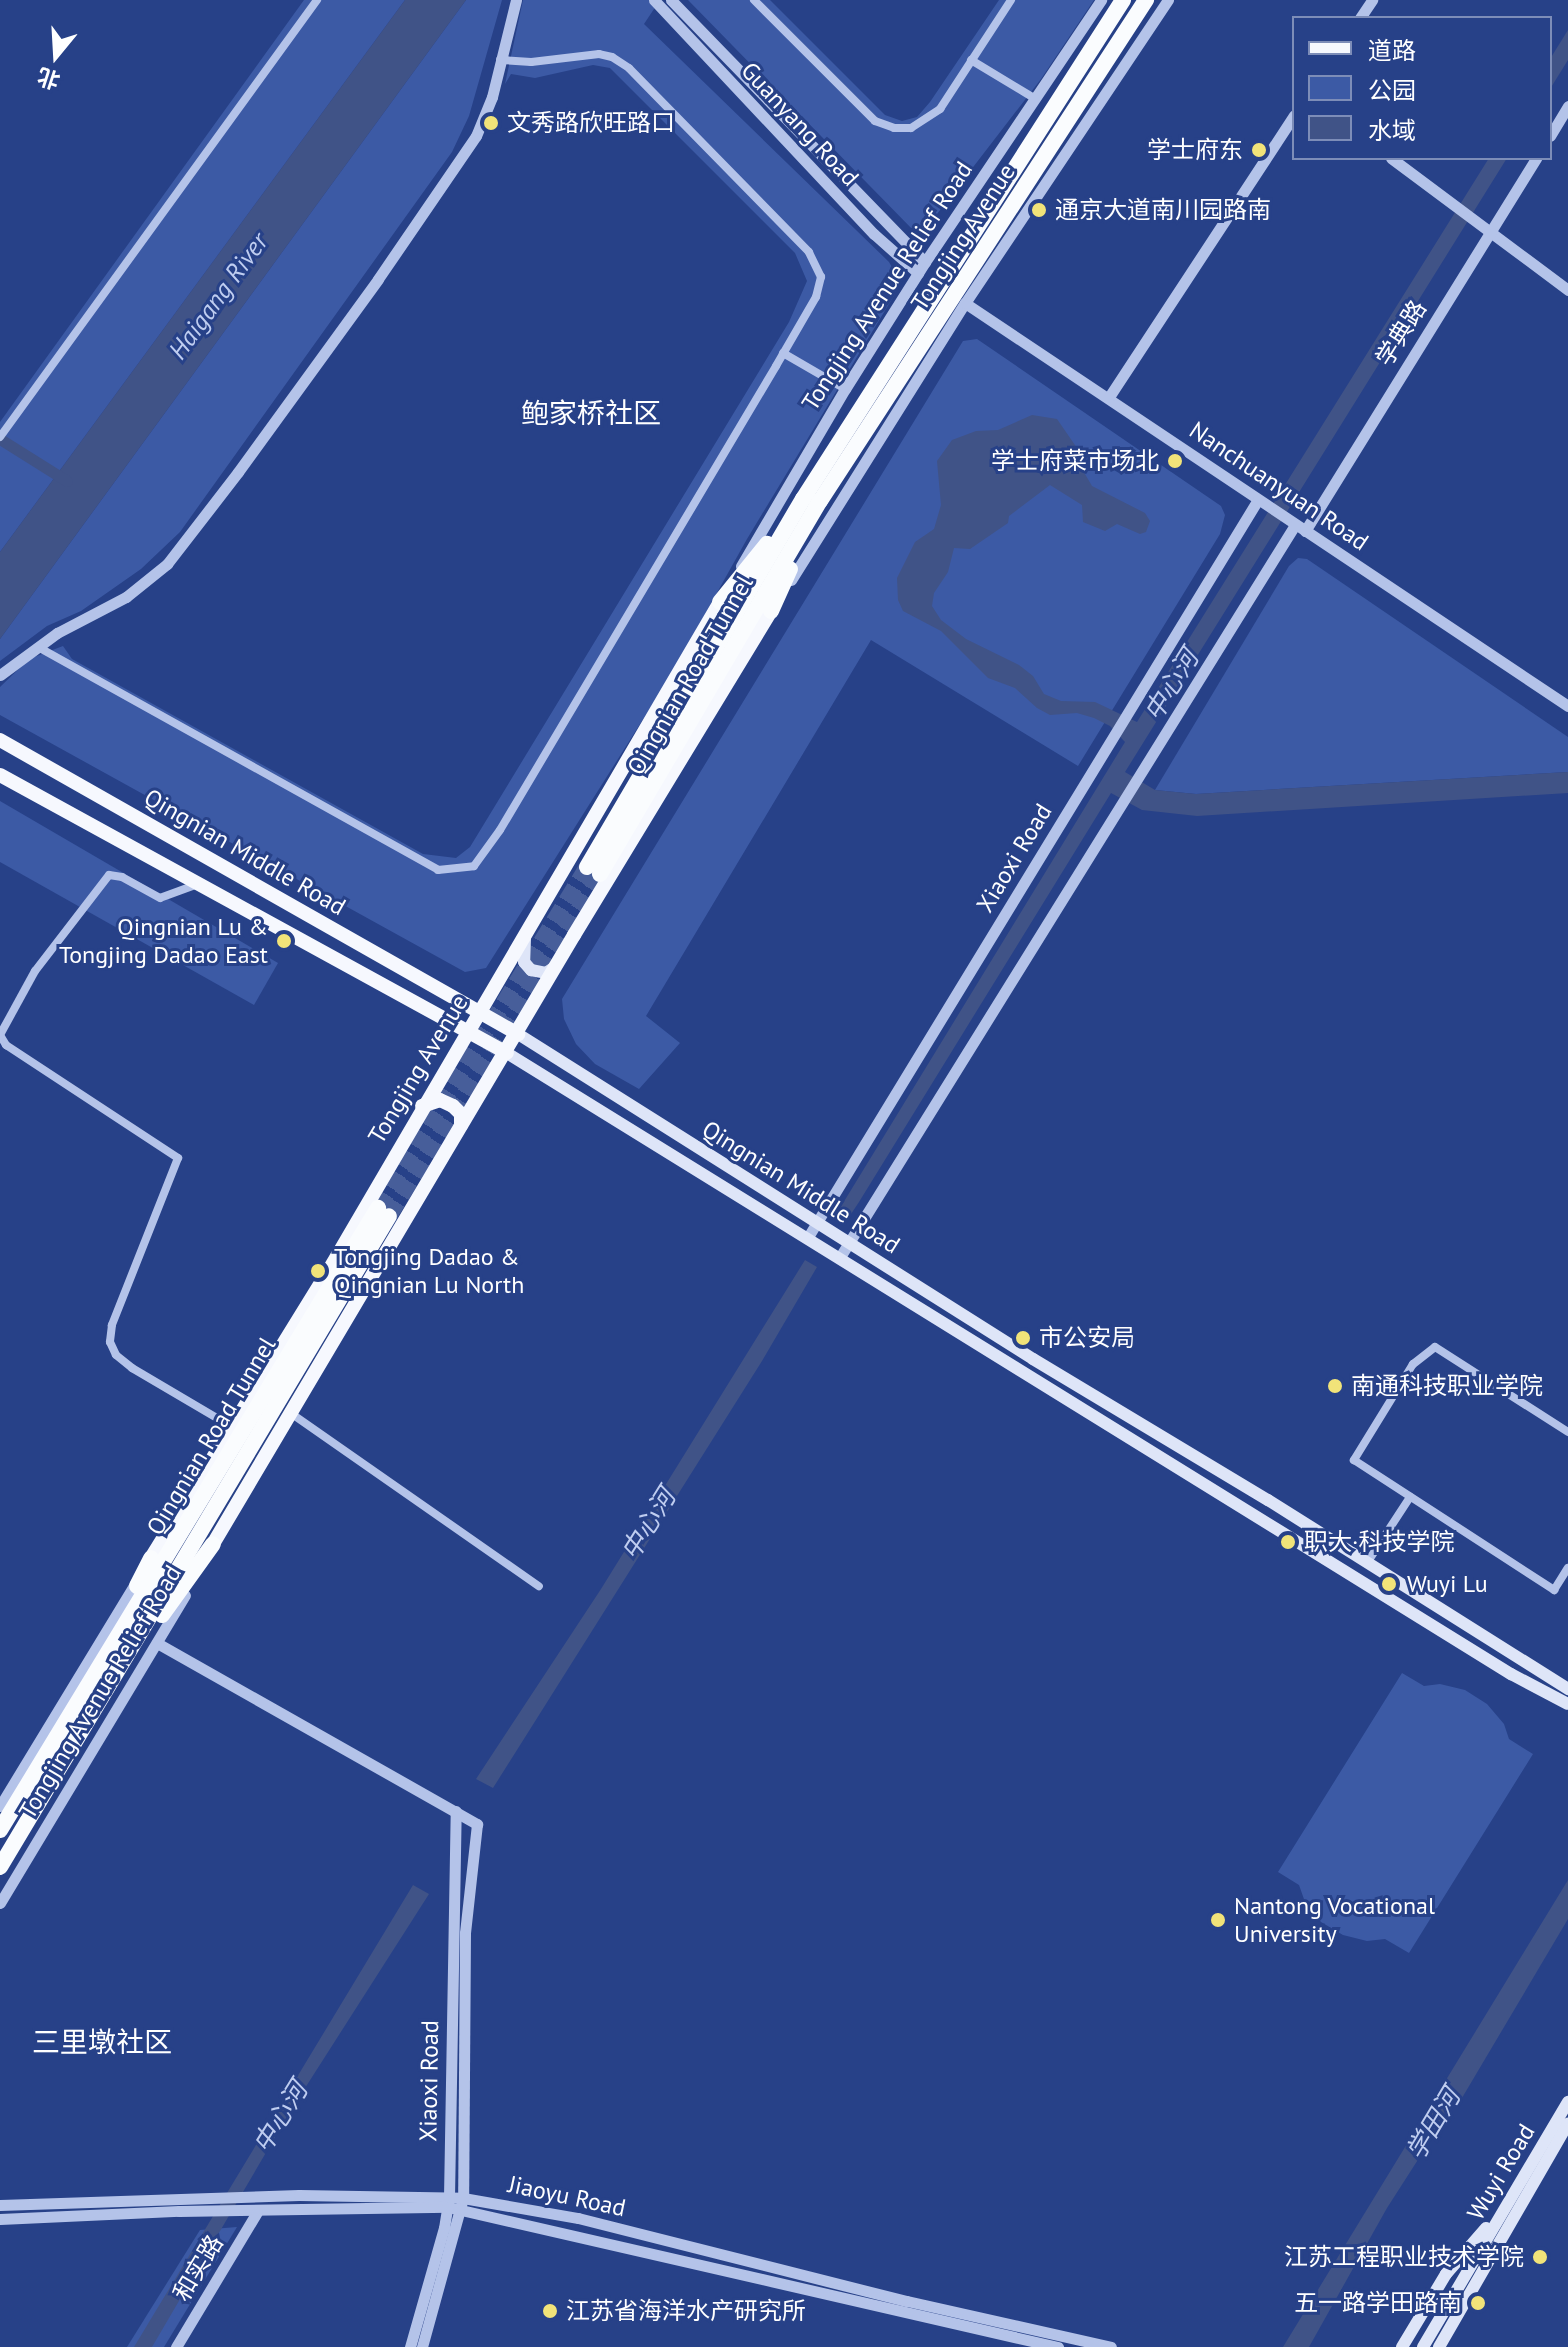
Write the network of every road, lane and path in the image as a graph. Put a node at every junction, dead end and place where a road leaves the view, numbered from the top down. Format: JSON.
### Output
{"nodes":[{"id":1,"x":317,"y":0,"type":"edge"},
{"id":2,"x":516,"y":0,"type":"edge"},
{"id":3,"x":654,"y":0,"type":"edge"},
{"id":4,"x":671,"y":0,"type":"edge"},
{"id":5,"x":754,"y":0,"type":"edge"},
{"id":6,"x":1011,"y":0,"type":"edge"},
{"id":7,"x":1101,"y":0,"type":"edge"},
{"id":8,"x":1123,"y":0,"type":"edge"},
{"id":9,"x":1146,"y":0,"type":"edge"},
{"id":10,"x":1168,"y":0,"type":"edge"},
{"id":11,"x":500,"y":60,"type":"junction"},
{"id":12,"x":971,"y":60,"type":"junction"},
{"id":13,"x":1034,"y":98,"type":"junction"},
{"id":14,"x":1568,"y":106,"type":"edge"},
{"id":15,"x":1292,"y":118,"type":"edge"},
{"id":16,"x":1552,"y":133,"type":"edge"},
{"id":17,"x":1394,"y":160,"type":"edge"},
{"id":18,"x":1535,"y":160,"type":"edge"},
{"id":19,"x":1489,"y":233,"type":"junction"},
{"id":20,"x":922,"y":268,"type":"junction"},
{"id":21,"x":1568,"y":290,"type":"edge"},
{"id":22,"x":965,"y":303,"type":"junction"},
{"id":23,"x":783,"y":353,"type":"junction"},
{"id":24,"x":845,"y":389,"type":"junction"},
{"id":25,"x":1109,"y":397,"type":"junction"},
{"id":26,"x":0,"y":437,"type":"edge"},
{"id":27,"x":811,"y":500,"type":"junction"},
{"id":28,"x":1261,"y":504,"type":"junction"},
{"id":29,"x":1297,"y":526,"type":"junction"},
{"id":30,"x":720,"y":602,"type":"junction"},
{"id":31,"x":771,"y":611,"type":"junction"},
{"id":32,"x":38,"y":647,"type":"junction"},
{"id":33,"x":0,"y":675,"type":"edge"},
{"id":34,"x":1568,"y":706,"type":"edge"},
{"id":35,"x":4,"y":742,"type":"edge"},
{"id":36,"x":0,"y":775,"type":"edge"},
{"id":37,"x":594,"y":871,"type":"tunnel mouth"},
{"id":38,"x":199,"y":884,"type":"junction"},
{"id":39,"x":525,"y":938,"type":"junction"},
{"id":40,"x":556,"y":966,"type":"junction"},
{"id":41,"x":480,"y":1011,"type":"junction"},
{"id":42,"x":467,"y":1031,"type":"junction"},
{"id":43,"x":518,"y":1034,"type":"junction"},
{"id":44,"x":507,"y":1053,"type":"junction"},
{"id":45,"x":422,"y":1106,"type":"junction"},
{"id":46,"x":461,"y":1125,"type":"junction"},
{"id":47,"x":817,"y":1223,"type":"junction"},
{"id":48,"x":808,"y":1237,"type":"junction"},
{"id":49,"x":850,"y":1243,"type":"junction"},
{"id":50,"x":840,"y":1257,"type":"junction"},
{"id":51,"x":292,"y":1414,"type":"junction"},
{"id":52,"x":232,"y":1427,"type":"junction"},
{"id":53,"x":1568,"y":1432,"type":"edge"},
{"id":54,"x":1410,"y":1497,"type":"junction"},
{"id":55,"x":213,"y":1544,"type":"junction"},
{"id":56,"x":151,"y":1558,"type":"junction"},
{"id":57,"x":1367,"y":1563,"type":"junction"},
{"id":58,"x":1568,"y":1568,"type":"edge"},
{"id":59,"x":539,"y":1586,"type":"dead end"},
{"id":60,"x":157,"y":1643,"type":"junction"},
{"id":61,"x":1568,"y":1689,"type":"edge"},
{"id":62,"x":85,"y":1690,"type":"junction"},
{"id":63,"x":102,"y":1697,"type":"junction"},
{"id":64,"x":1568,"y":1704,"type":"edge"},
{"id":65,"x":0,"y":1806,"type":"edge"},
{"id":66,"x":456,"y":1811,"type":"junction"},
{"id":67,"x":0,"y":1830,"type":"edge"},
{"id":68,"x":0,"y":1867,"type":"edge"},
{"id":69,"x":0,"y":1903,"type":"edge"},
{"id":70,"x":1568,"y":2102,"type":"edge"},
{"id":71,"x":1568,"y":2124,"type":"edge"},
{"id":72,"x":463,"y":2198,"type":"junction"},
{"id":73,"x":1506,"y":2204,"type":"junction"},
{"id":74,"x":0,"y":2205,"type":"edge"},
{"id":75,"x":452,"y":2205,"type":"junction"},
{"id":76,"x":257,"y":2212,"type":"junction"},
{"id":77,"x":0,"y":2219,"type":"edge"},
{"id":78,"x":910,"y":2307,"type":"junction"},
{"id":79,"x":176,"y":2347,"type":"edge"},
{"id":80,"x":410,"y":2347,"type":"edge"},
{"id":81,"x":422,"y":2347,"type":"edge"},
{"id":82,"x":1058,"y":2347,"type":"edge"},
{"id":83,"x":1111,"y":2347,"type":"edge"},
{"id":84,"x":1402,"y":2347,"type":"edge"},
{"id":85,"x":1423,"y":2347,"type":"edge"},
{"id":86,"x":1439,"y":2347,"type":"edge"}],
"edges":[{"from":1,"to":26,"type":"street"},
{"from":2,"to":11,"type":"street"},
{"from":3,"to":20,"type":"street","name":"Guanyang Road"},
{"from":4,"to":20,"type":"street","name":"Guanyang Road"},
{"from":5,"to":12,"type":"street"},
{"from":6,"to":12,"type":"street"},
{"from":7,"to":13,"type":"street","name":"Tongjing Avenue Relief Road"},
{"from":8,"to":27,"type":"highway","name":"Tongjing Avenue"},
{"from":9,"to":27,"type":"highway","name":"Tongjing Avenue"},
{"from":10,"to":22,"type":"street"},
{"from":11,"to":23,"type":"street"},
{"from":11,"to":32,"type":"street"},
{"from":12,"to":13,"type":"street"},
{"from":13,"to":20,"type":"street","name":"Tongjing Avenue Relief Road"},
{"from":14,"to":16,"type":"street"},
{"from":15,"to":25,"type":"street"},
{"from":17,"to":19,"type":"street"},
{"from":18,"to":19,"type":"street","name":"学典路"},
{"from":19,"to":21,"type":"street"},
{"from":19,"to":29,"type":"street","name":"学典路"},
{"from":20,"to":24,"type":"street","name":"Tongjing Avenue Relief Road"},
{"from":22,"to":25,"type":"street","name":"Nanchuanyuan Road"},
{"from":22,"to":31,"type":"street"},
{"from":23,"to":24,"type":"street"},
{"from":23,"to":32,"type":"street"},
{"from":24,"to":30,"type":"street","name":"Tongjing Avenue Relief Road"},
{"from":25,"to":28,"type":"street","name":"Nanchuanyuan Road"},
{"from":27,"to":30,"type":"highway"},
{"from":27,"to":31,"type":"highway"},
{"from":27,"to":37,"type":"highway","name":"Qingnian Road Tunnel"},
{"from":28,"to":29,"type":"street","name":"Nanchuanyuan Road"},
{"from":28,"to":47,"type":"street","name":"Xiaoxi Road"},
{"from":29,"to":34,"type":"street","name":"Nanchuanyuan Road"},
{"from":29,"to":49,"type":"street"},
{"from":30,"to":39,"type":"main road","name":"Tongjing Avenue"},
{"from":31,"to":40,"type":"main road"},
{"from":32,"to":33,"type":"street"},
{"from":35,"to":41,"type":"main road","name":"Qingnian Middle Road"},
{"from":36,"to":38,"type":"main road","name":"Qingnian Middle Road"},
{"from":38,"to":42,"type":"main road","name":"Qingnian Middle Road"},
{"from":38,"to":52,"type":"street"},
{"from":39,"to":40,"type":"main road"},
{"from":39,"to":41,"type":"main road","name":"Tongjing Avenue"},
{"from":40,"to":43,"type":"main road"},
{"from":41,"to":42,"type":"main road","name":"Tongjing Avenue"},
{"from":41,"to":43,"type":"main road","name":"Qingnian Middle Road"},
{"from":42,"to":44,"type":"main road","name":"Qingnian Middle Road"},
{"from":42,"to":45,"type":"main road","name":"Tongjing Avenue"},
{"from":43,"to":44,"type":"main road"},
{"from":43,"to":47,"type":"main road","name":"Qingnian Middle Road"},
{"from":44,"to":46,"type":"main road"},
{"from":44,"to":48,"type":"main road","name":"Qingnian Middle Road"},
{"from":45,"to":46,"type":"main road"},
{"from":45,"to":52,"type":"main road","name":"Tongjing Avenue"},
{"from":46,"to":51,"type":"main road"},
{"from":47,"to":48,"type":"street","name":"Xiaoxi Road"},
{"from":47,"to":49,"type":"main road","name":"Qingnian Middle Road"},
{"from":48,"to":50,"type":"main road","name":"Qingnian Middle Road"},
{"from":49,"to":50,"type":"street"},
{"from":49,"to":57,"type":"main road","name":"Qingnian Middle Road"},
{"from":50,"to":64,"type":"main road","name":"Qingnian Middle Road"},
{"from":51,"to":55,"type":"main road"},
{"from":51,"to":59,"type":"street"},
{"from":52,"to":56,"type":"main road","name":"Tongjing Avenue"},
{"from":53,"to":54,"type":"street"},
{"from":54,"to":57,"type":"street"},
{"from":54,"to":58,"type":"street"},
{"from":55,"to":60,"type":"street","name":"Tongjing Avenue Relief Road"},
{"from":55,"to":63,"type":"highway"},
{"from":56,"to":62,"type":"highway"},
{"from":56,"to":65,"type":"street","name":"Tongjing Avenue Relief Road"},
{"from":57,"to":61,"type":"main road","name":"Qingnian Middle Road"},
{"from":60,"to":66,"type":"street"},
{"from":60,"to":69,"type":"street","name":"Tongjing Avenue Relief Road"},
{"from":62,"to":63,"type":"highway","name":"Qingnian Road Tunnel"},
{"from":62,"to":67,"type":"highway"},
{"from":63,"to":68,"type":"highway"},
{"from":66,"to":72,"type":"street","name":"Xiaoxi Road"},
{"from":66,"to":75,"type":"street","name":"Xiaoxi Road"},
{"from":70,"to":73,"type":"main road","name":"Wuyi Road"},
{"from":71,"to":86,"type":"main road","name":"Wuyi Road"},
{"from":72,"to":75,"type":"street","name":"Jiaoyu Road"},
{"from":72,"to":78,"type":"street","name":"Jiaoyu Road"},
{"from":73,"to":84,"type":"main road"},
{"from":73,"to":85,"type":"main road","name":"Wuyi Road"},
{"from":74,"to":75,"type":"street","name":"Jiaoyu Road"},
{"from":75,"to":76,"type":"street","name":"Jiaoyu Road"},
{"from":75,"to":78,"type":"street","name":"Jiaoyu Road"},
{"from":75,"to":80,"type":"street","name":"Xiaoxi Road"},
{"from":75,"to":81,"type":"street","name":"Xiaoxi Road"},
{"from":76,"to":77,"type":"street","name":"Jiaoyu Road"},
{"from":76,"to":79,"type":"street","name":"和实路"},
{"from":78,"to":82,"type":"street","name":"Jiaoyu Road"},
{"from":78,"to":83,"type":"street","name":"Jiaoyu Road"}]}
